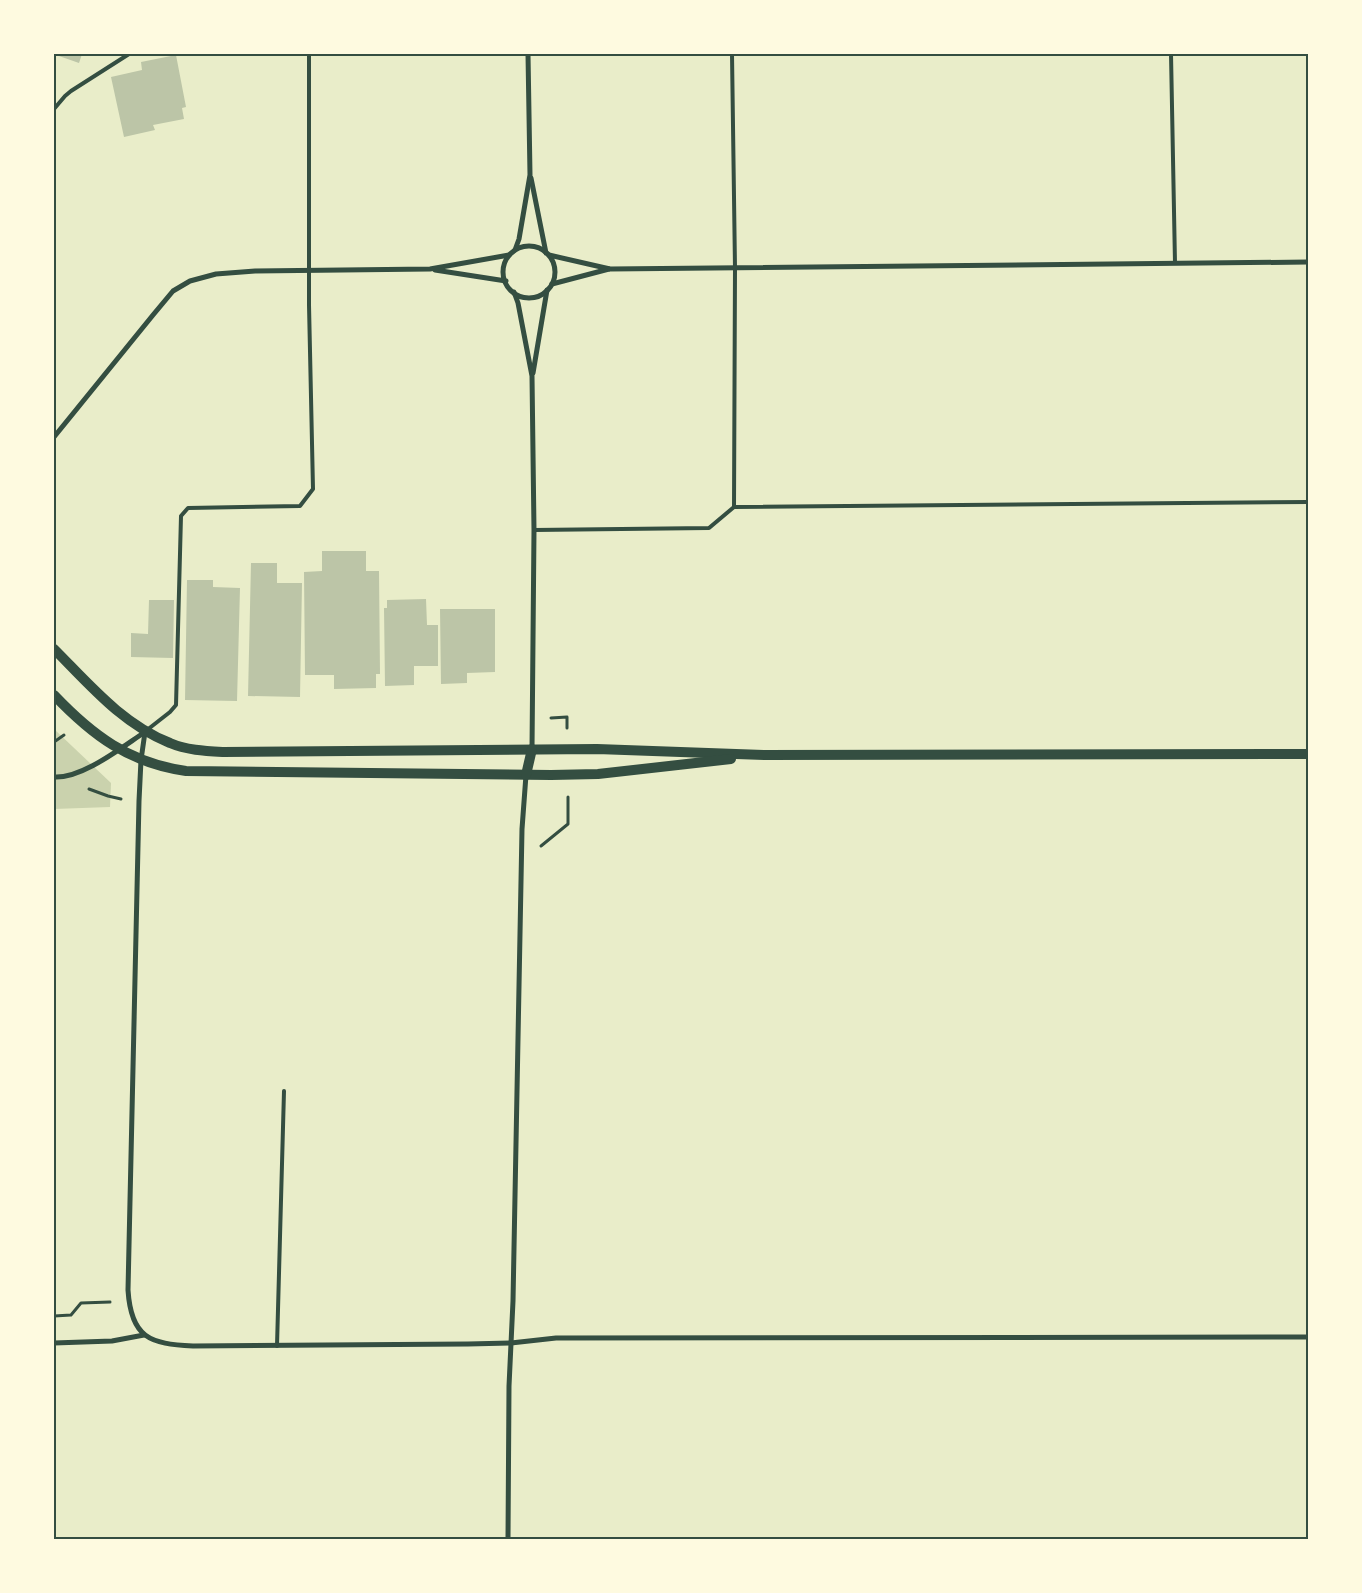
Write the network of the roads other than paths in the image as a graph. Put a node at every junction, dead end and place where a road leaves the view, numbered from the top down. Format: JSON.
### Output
{"nodes":[{"id":1,"x":129,"y":54,"type":"edge"},
{"id":2,"x":309,"y":54,"type":"edge"},
{"id":3,"x":528,"y":54,"type":"edge"},
{"id":4,"x":732,"y":54,"type":"edge"},
{"id":5,"x":1171,"y":54,"type":"edge"},
{"id":6,"x":54,"y":109,"type":"edge"},
{"id":7,"x":530,"y":176,"type":"junction"},
{"id":8,"x":515,"y":250,"type":"junction"},
{"id":9,"x":548,"y":254,"type":"junction"},
{"id":10,"x":509,"y":255,"type":"junction"},
{"id":11,"x":1308,"y":262,"type":"edge"},
{"id":12,"x":1175,"y":263,"type":"junction"},
{"id":13,"x":735,"y":268,"type":"junction"},
{"id":14,"x":430,"y":269,"type":"junction"},
{"id":15,"x":610,"y":269,"type":"junction"},
{"id":16,"x":309,"y":270,"type":"junction"},
{"id":17,"x":506,"y":282,"type":"junction"},
{"id":18,"x":552,"y":284,"type":"junction"},
{"id":19,"x":547,"y":290,"type":"junction"},
{"id":20,"x":514,"y":292,"type":"junction"},
{"id":21,"x":532,"y":376,"type":"junction"},
{"id":22,"x":54,"y":438,"type":"edge"},
{"id":23,"x":1308,"y":502,"type":"edge"},
{"id":24,"x":734,"y":507,"type":"junction"},
{"id":25,"x":534,"y":530,"type":"junction"},
{"id":26,"x":54,"y":649,"type":"edge"},
{"id":27,"x":54,"y":694,"type":"edge"},
{"id":28,"x":145,"y":732,"type":"junction"},
{"id":29,"x":120,"y":749,"type":"junction"},
{"id":30,"x":532,"y":749,"type":"junction"},
{"id":31,"x":1308,"y":754,"type":"edge"},
{"id":32,"x":765,"y":755,"type":"junction"},
{"id":33,"x":141,"y":760,"type":"junction"},
{"id":34,"x":526,"y":776,"type":"junction"},
{"id":35,"x":54,"y":777,"type":"edge"},
{"id":36,"x":284,"y":1091,"type":"dead end"},
{"id":37,"x":144,"y":1335,"type":"junction"},
{"id":38,"x":1308,"y":1336,"type":"edge"},
{"id":39,"x":54,"y":1343,"type":"edge"},
{"id":40,"x":511,"y":1343,"type":"junction"},
{"id":41,"x":277,"y":1346,"type":"junction"},
{"id":42,"x":508,"y":1539,"type":"edge"}],
"edges":[{"from":1,"to":6,"type":"lane"},
{"from":2,"to":16,"type":"lane"},
{"from":3,"to":7,"type":"street"},
{"from":4,"to":13,"type":"lane"},
{"from":5,"to":12,"type":"lane"},
{"from":7,"to":8,"type":"street"},
{"from":7,"to":9,"type":"street"},
{"from":8,"to":9,"type":"street"},
{"from":8,"to":10,"type":"street"},
{"from":9,"to":15,"type":"street"},
{"from":9,"to":18,"type":"street"},
{"from":10,"to":14,"type":"street"},
{"from":10,"to":17,"type":"street"},
{"from":11,"to":12,"type":"street"},
{"from":12,"to":13,"type":"street"},
{"from":13,"to":15,"type":"street"},
{"from":13,"to":24,"type":"lane"},
{"from":14,"to":16,"type":"street"},
{"from":14,"to":17,"type":"street"},
{"from":15,"to":18,"type":"street"},
{"from":16,"to":22,"type":"street"},
{"from":16,"to":28,"type":"lane"},
{"from":17,"to":20,"type":"street"},
{"from":18,"to":19,"type":"street"},
{"from":19,"to":20,"type":"street"},
{"from":19,"to":21,"type":"street"},
{"from":20,"to":21,"type":"street"},
{"from":21,"to":25,"type":"street"},
{"from":23,"to":24,"type":"lane"},
{"from":24,"to":25,"type":"lane"},
{"from":25,"to":30,"type":"street"},
{"from":26,"to":28,"type":"main road"},
{"from":27,"to":29,"type":"main road"},
{"from":28,"to":29,"type":"street"},
{"from":28,"to":30,"type":"main road"},
{"from":28,"to":33,"type":"street"},
{"from":29,"to":33,"type":"main road"},
{"from":29,"to":35,"type":"street"},
{"from":30,"to":32,"type":"main road"},
{"from":30,"to":34,"type":"main road"},
{"from":31,"to":32,"type":"main road"},
{"from":32,"to":34,"type":"main road"},
{"from":33,"to":34,"type":"main road"},
{"from":33,"to":37,"type":"street"},
{"from":34,"to":40,"type":"street"},
{"from":36,"to":41,"type":"lane"},
{"from":37,"to":39,"type":"street"},
{"from":37,"to":41,"type":"street"},
{"from":38,"to":40,"type":"street"},
{"from":40,"to":41,"type":"street"},
{"from":40,"to":42,"type":"street"}]}
